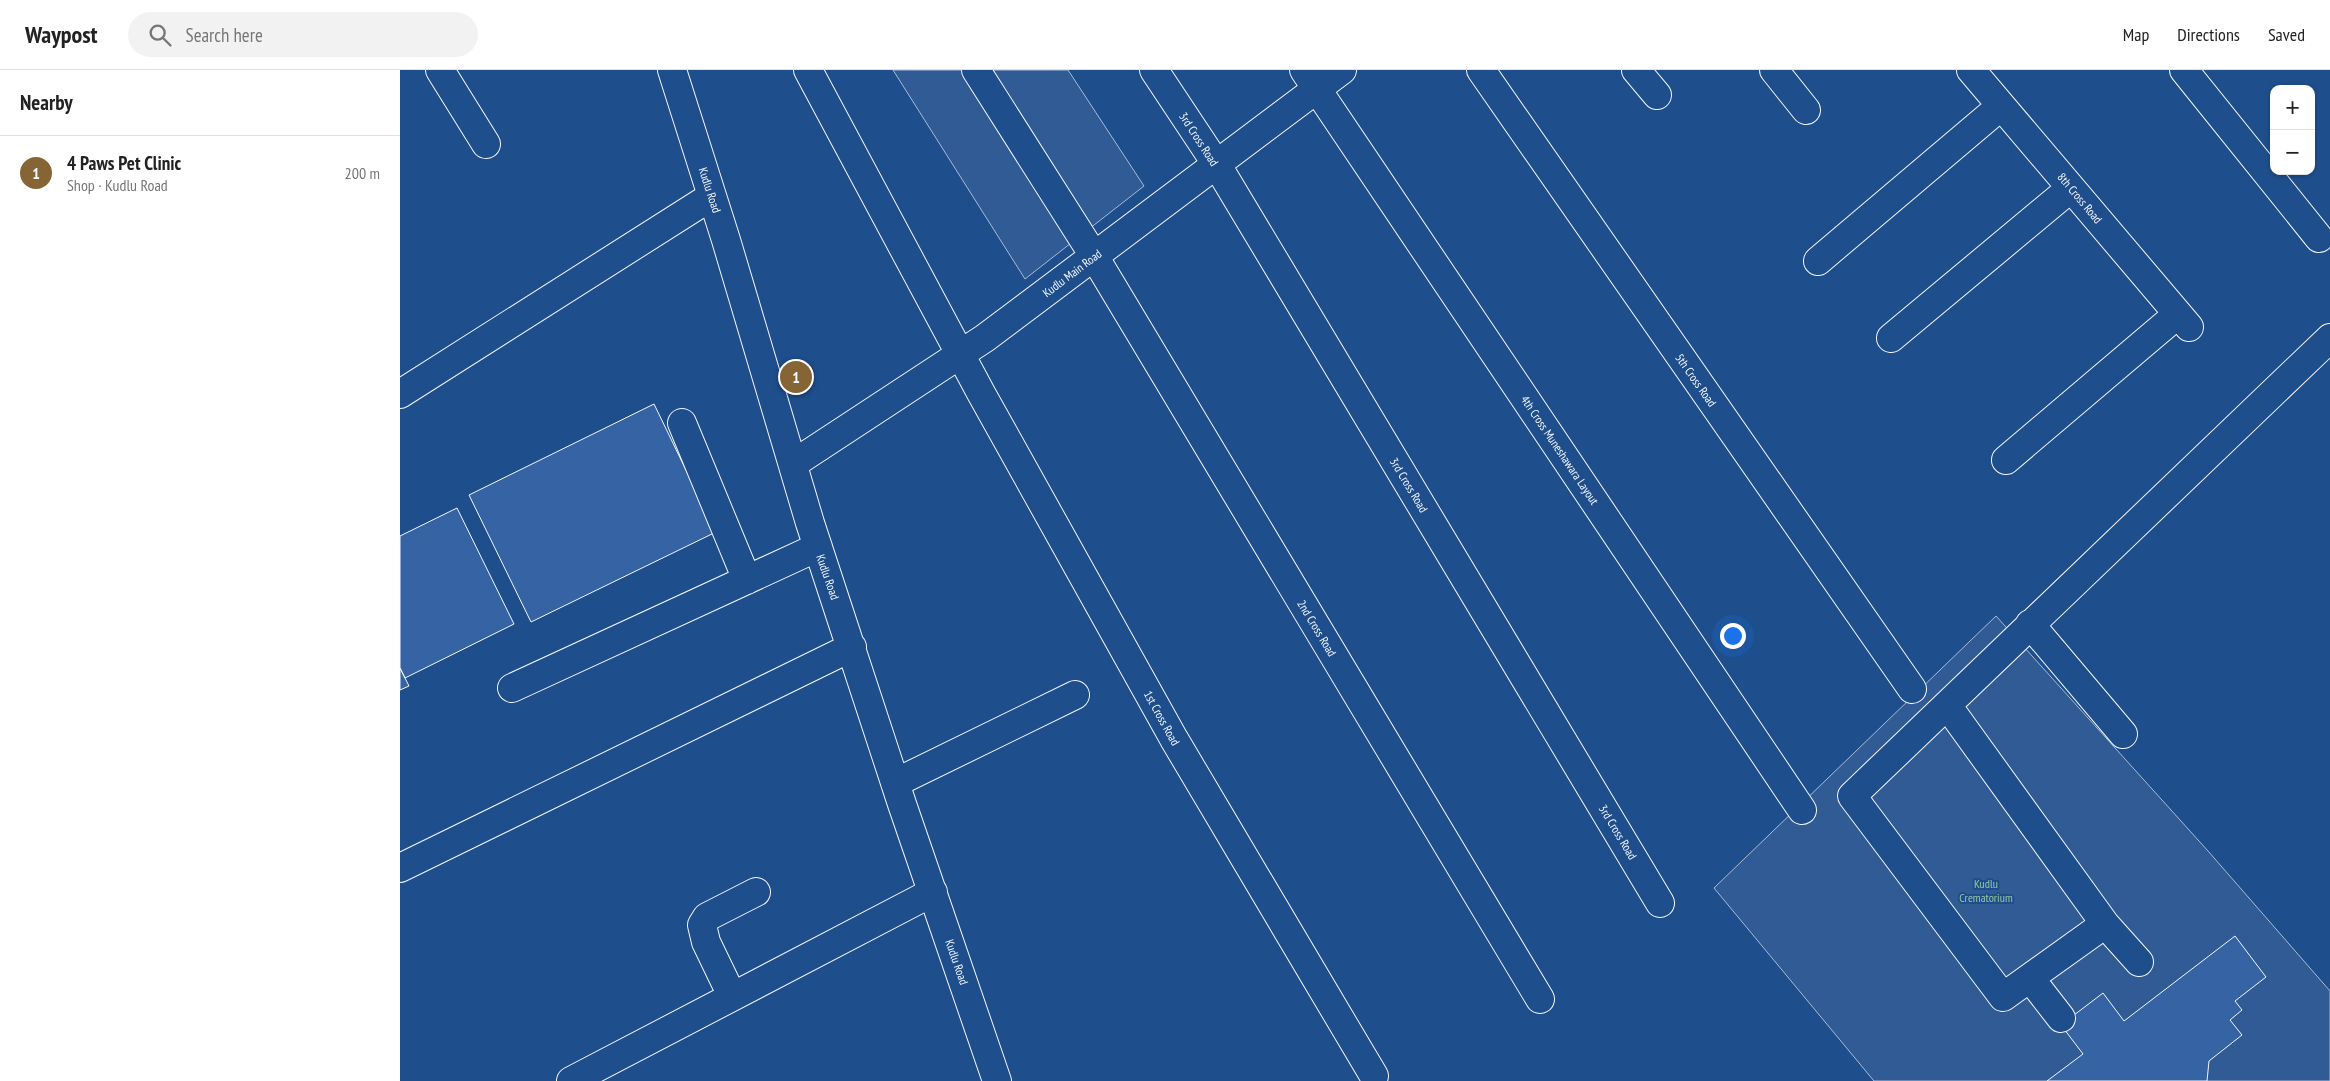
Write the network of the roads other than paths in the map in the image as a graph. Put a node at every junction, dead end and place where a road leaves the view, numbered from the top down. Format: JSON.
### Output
{"nodes":[{"id":1,"x":440,"y":70,"type":"edge"},
{"id":2,"x":672,"y":70,"type":"edge"},
{"id":3,"x":808,"y":70,"type":"edge"},
{"id":4,"x":976,"y":70,"type":"edge"},
{"id":5,"x":1154,"y":70,"type":"edge"},
{"id":6,"x":1342,"y":70,"type":"edge"},
{"id":7,"x":1481,"y":70,"type":"edge"},
{"id":8,"x":1636,"y":70,"type":"edge"},
{"id":9,"x":1774,"y":70,"type":"edge"},
{"id":10,"x":1971,"y":70,"type":"edge"},
{"id":11,"x":2184,"y":70,"type":"edge"},
{"id":12,"x":1310,"y":80,"type":"edge"},
{"id":13,"x":1657,"y":96,"type":"dead end"},
{"id":14,"x":2001,"y":106,"type":"junction"},
{"id":15,"x":1806,"y":110,"type":"dead end"},
{"id":16,"x":486,"y":144,"type":"dead end"},
{"id":17,"x":1217,"y":165,"type":"junction"},
{"id":18,"x":2071,"y":188,"type":"junction"},
{"id":19,"x":712,"y":196,"type":"junction"},
{"id":20,"x":2319,"y":238,"type":"dead end"},
{"id":21,"x":1094,"y":256,"type":"junction"},
{"id":22,"x":1818,"y":261,"type":"dead end"},
{"id":23,"x":1891,"y":338,"type":"dead end"},
{"id":24,"x":2330,"y":338,"type":"edge"},
{"id":25,"x":960,"y":354,"type":"junction"},
{"id":26,"x":400,"y":394,"type":"edge"},
{"id":27,"x":682,"y":423,"type":"dead end"},
{"id":28,"x":2006,"y":460,"type":"dead end"},
{"id":29,"x":792,"y":464,"type":"junction"},
{"id":30,"x":818,"y":547,"type":"junction"},
{"id":31,"x":747,"y":580,"type":"junction"},
{"id":32,"x":2021,"y":633,"type":"junction"},
{"id":33,"x":852,"y":647,"type":"junction"},
{"id":34,"x":512,"y":688,"type":"dead end"},
{"id":35,"x":1912,"y":689,"type":"dead end"},
{"id":36,"x":1075,"y":695,"type":"dead end"},
{"id":37,"x":1947,"y":705,"type":"junction"},
{"id":38,"x":2123,"y":734,"type":"dead end"},
{"id":39,"x":896,"y":783,"type":"junction"},
{"id":40,"x":1802,"y":810,"type":"dead end"},
{"id":41,"x":400,"y":868,"type":"edge"},
{"id":42,"x":756,"y":892,"type":"dead end"},
{"id":43,"x":933,"y":892,"type":"junction"},
{"id":44,"x":1660,"y":903,"type":"dead end"},
{"id":45,"x":2105,"y":924,"type":"junction"},
{"id":46,"x":2139,"y":962,"type":"dead end"},
{"id":47,"x":2030,"y":978,"type":"junction"},
{"id":48,"x":732,"y":996,"type":"junction"},
{"id":49,"x":1540,"y":999,"type":"dead end"},
{"id":50,"x":2061,"y":1018,"type":"dead end"},
{"id":51,"x":1374,"y":1076,"type":"dead end"},
{"id":52,"x":571,"y":1081,"type":"edge"},
{"id":53,"x":997,"y":1081,"type":"edge"}],
"edges":[{"from":1,"to":16,"type":"street"},
{"from":2,"to":19,"type":"street","name":"Kudlu Road"},
{"from":3,"to":25,"type":"street","name":"1st Cross Road"},
{"from":4,"to":21,"type":"street","name":"2nd Cross Road"},
{"from":5,"to":17,"type":"street","name":"3rd Cross Road"},
{"from":6,"to":12,"type":"street","name":"Kudlu Main Road"},
{"from":7,"to":35,"type":"street","name":"5th Cross Road"},
{"from":8,"to":13,"type":"street"},
{"from":9,"to":15,"type":"street"},
{"from":10,"to":14,"type":"street","name":"8th Cross Road"},
{"from":11,"to":20,"type":"street"},
{"from":12,"to":17,"type":"street","name":"Kudlu Main Road"},
{"from":12,"to":40,"type":"street","name":"4th Cross Muneshawara Layout"},
{"from":14,"to":18,"type":"street","name":"8th Cross Road"},
{"from":14,"to":22,"type":"street"},
{"from":17,"to":21,"type":"street","name":"Kudlu Main Road"},
{"from":17,"to":44,"type":"street","name":"3rd Cross Road"},
{"from":18,"to":23,"type":"street"},
{"from":18,"to":28,"type":"street","name":"8th Cross Road"},
{"from":19,"to":26,"type":"street"},
{"from":19,"to":29,"type":"street","name":"Kudlu Road"},
{"from":21,"to":25,"type":"street","name":"Kudlu Main Road"},
{"from":21,"to":49,"type":"street","name":"2nd Cross Road"},
{"from":24,"to":32,"type":"street"},
{"from":25,"to":29,"type":"street","name":"Kudlu Main Road"},
{"from":25,"to":51,"type":"street","name":"1st Cross Road"},
{"from":27,"to":31,"type":"street"},
{"from":29,"to":30,"type":"street","name":"Kudlu Road"},
{"from":30,"to":31,"type":"street"},
{"from":30,"to":33,"type":"street","name":"Kudlu Road"},
{"from":31,"to":34,"type":"street"},
{"from":32,"to":37,"type":"street"},
{"from":32,"to":38,"type":"street"},
{"from":33,"to":39,"type":"street","name":"Kudlu Road"},
{"from":33,"to":41,"type":"street"},
{"from":36,"to":39,"type":"street"},
{"from":37,"to":45,"type":"street"},
{"from":37,"to":47,"type":"street"},
{"from":39,"to":43,"type":"street","name":"Kudlu Road"},
{"from":42,"to":48,"type":"street"},
{"from":43,"to":48,"type":"street"},
{"from":43,"to":53,"type":"street","name":"Kudlu Road"},
{"from":45,"to":46,"type":"street"},
{"from":45,"to":47,"type":"street"},
{"from":47,"to":50,"type":"street"},
{"from":48,"to":52,"type":"street"}]}
